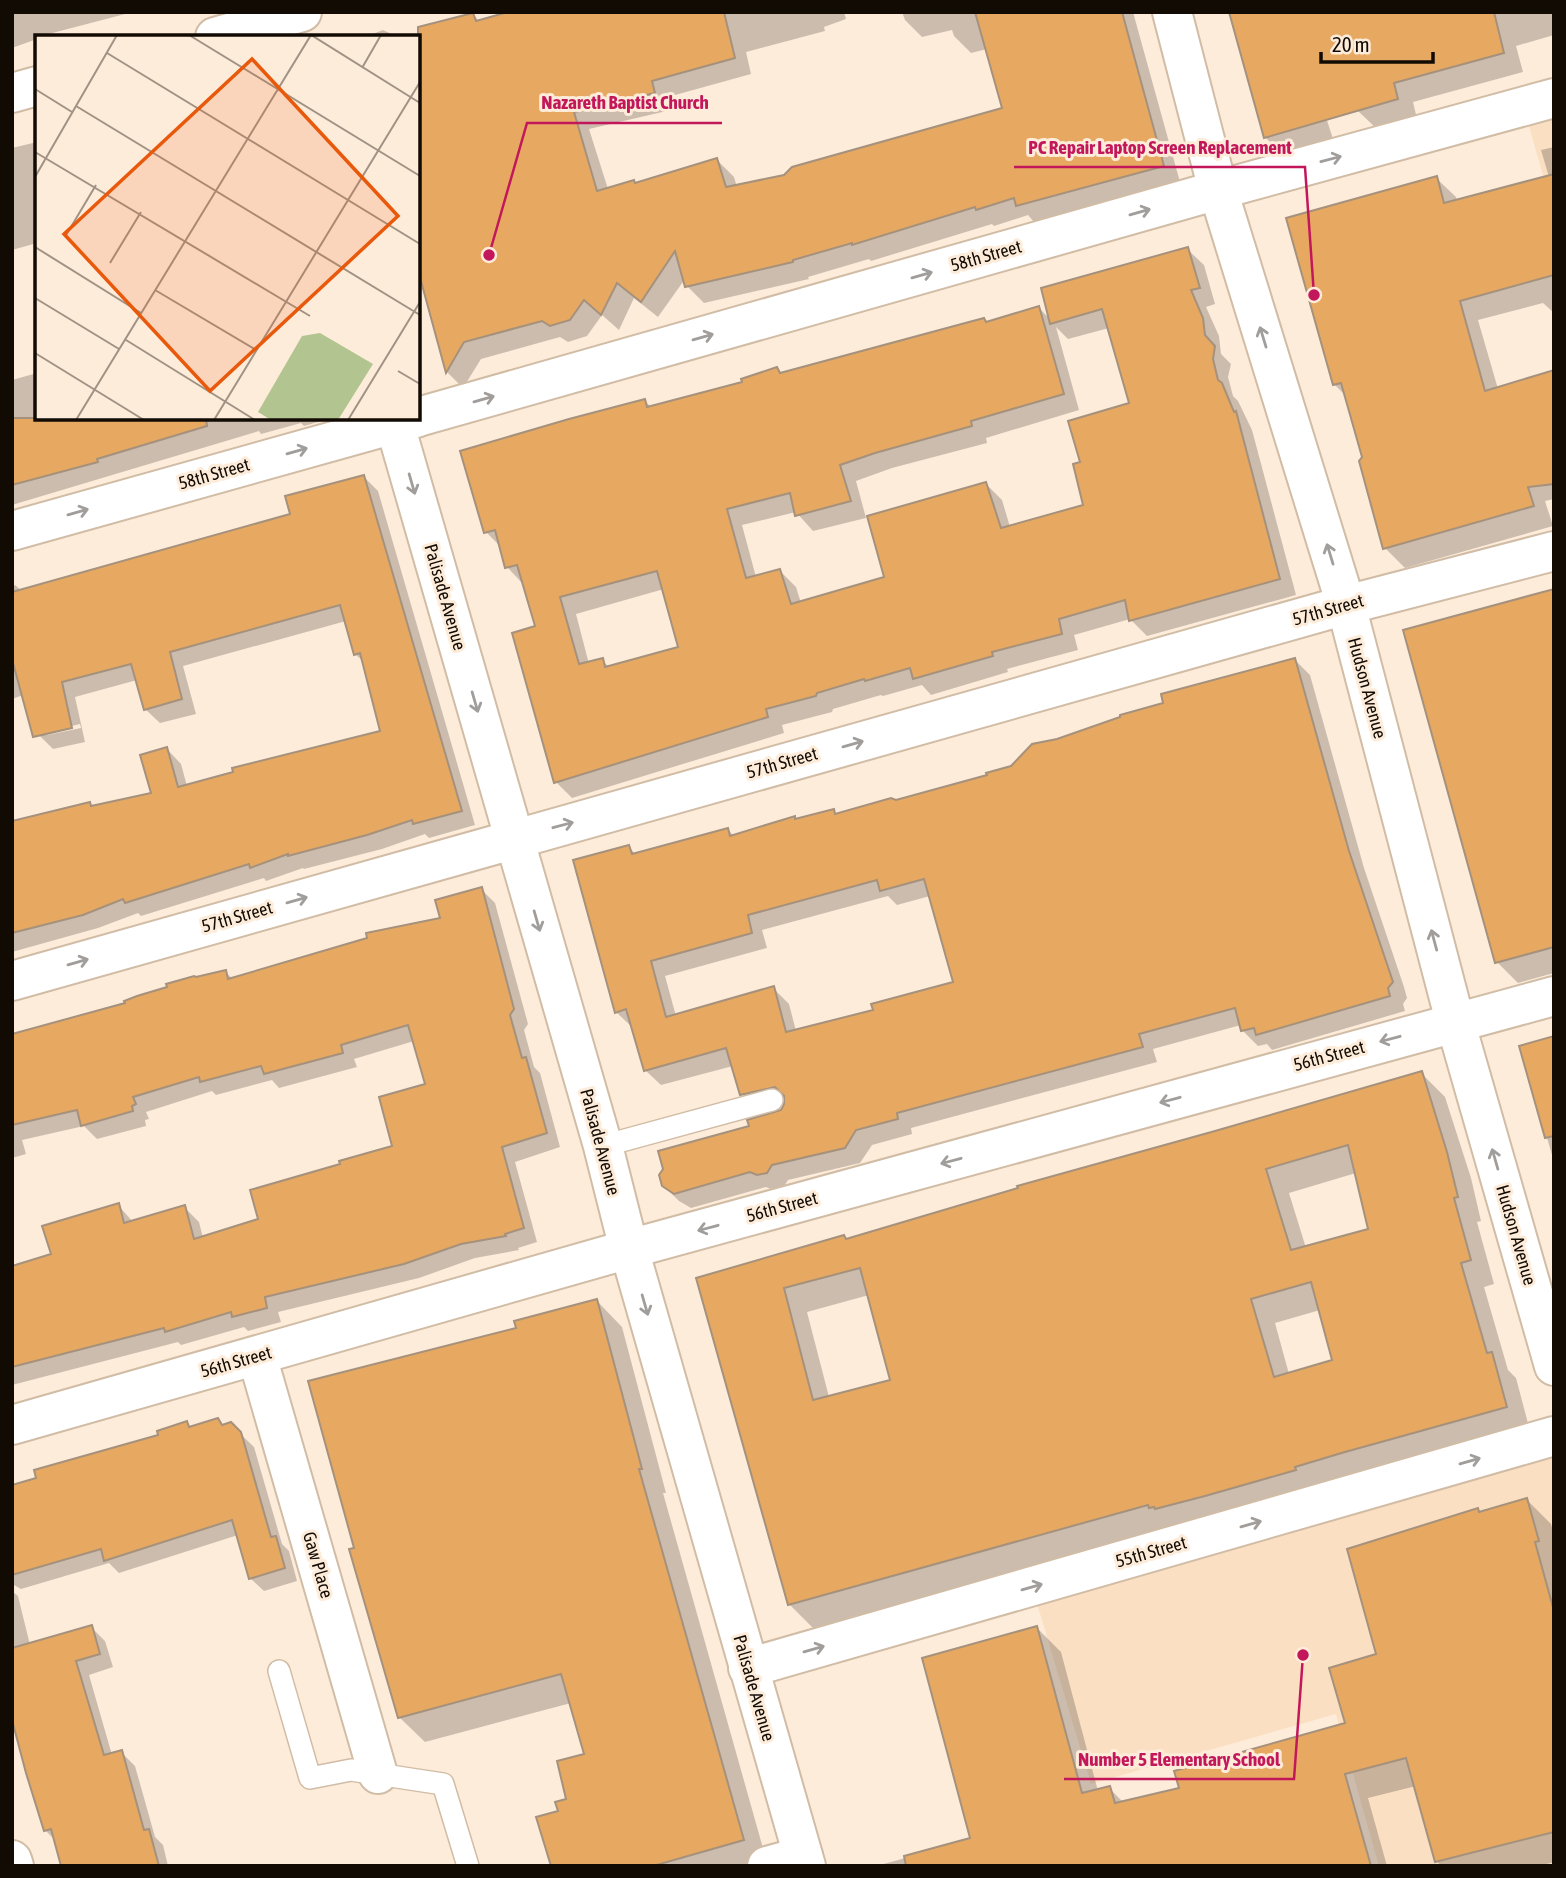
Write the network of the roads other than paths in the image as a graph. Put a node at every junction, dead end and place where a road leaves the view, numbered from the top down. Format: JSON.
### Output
{"nodes":[{"id":1,"x":1172,"y":12,"type":"edge"},
{"id":2,"x":290,"y":20,"type":"edge"},
{"id":3,"x":224,"y":35,"type":"edge"},
{"id":4,"x":35,"y":87,"type":"edge"},
{"id":5,"x":12,"y":93,"type":"edge"},
{"id":6,"x":1554,"y":98,"type":"edge"},
{"id":7,"x":1218,"y":190,"type":"junction"},
{"id":8,"x":420,"y":416,"type":"edge"},
{"id":9,"x":405,"y":420,"type":"edge"},
{"id":10,"x":12,"y":531,"type":"edge"},
{"id":11,"x":1554,"y":551,"type":"edge"},
{"id":12,"x":1346,"y":605,"type":"junction"},
{"id":13,"x":513,"y":839,"type":"junction"},
{"id":14,"x":12,"y":981,"type":"edge"},
{"id":15,"x":1554,"y":996,"type":"edge"},
{"id":16,"x":1455,"y":1021,"type":"junction"},
{"id":17,"x":772,"y":1100,"type":"dead end"},
{"id":18,"x":603,"y":1146,"type":"junction"},
{"id":19,"x":629,"y":1250,"type":"junction"},
{"id":20,"x":257,"y":1356,"type":"junction"},
{"id":21,"x":1554,"y":1366,"type":"edge"},
{"id":22,"x":12,"y":1425,"type":"edge"},
{"id":23,"x":1554,"y":1436,"type":"edge"},
{"id":24,"x":748,"y":1668,"type":"junction"},
{"id":25,"x":279,"y":1671,"type":"dead end"},
{"id":26,"x":378,"y":1774,"type":"junction"},
{"id":27,"x":12,"y":1860,"type":"edge"},
{"id":28,"x":792,"y":1863,"type":"edge"},
{"id":29,"x":14,"y":1866,"type":"edge"},
{"id":30,"x":468,"y":1866,"type":"edge"}],
"edges":[{"from":1,"to":7,"type":"street","name":"Hudson Avenue"},
{"from":2,"to":3,"type":"street"},
{"from":4,"to":5,"type":"street"},
{"from":7,"to":6,"type":"street","name":"58th Street","one_way":true},
{"from":8,"to":7,"type":"street","name":"58th Street","one_way":true},
{"from":12,"to":7,"type":"street","name":"Hudson Avenue","one_way":true},
{"from":10,"to":9,"type":"street","name":"58th Street","one_way":true},
{"from":9,"to":13,"type":"street","name":"Palisade Avenue","one_way":true},
{"from":11,"to":12,"type":"street","name":"57th Street"},
{"from":13,"to":12,"type":"street","name":"57th Street","one_way":true},
{"from":16,"to":12,"type":"street","name":"Hudson Avenue","one_way":true},
{"from":14,"to":13,"type":"street","name":"57th Street","one_way":true},
{"from":13,"to":18,"type":"street","name":"Palisade Avenue","one_way":true},
{"from":15,"to":16,"type":"street","name":"56th Street"},
{"from":16,"to":19,"type":"street","name":"56th Street","one_way":true},
{"from":21,"to":16,"type":"street","name":"Hudson Avenue","one_way":true},
{"from":17,"to":18,"type":"lane"},
{"from":18,"to":19,"type":"street","name":"Palisade Avenue"},
{"from":19,"to":20,"type":"street","name":"56th Street"},
{"from":19,"to":24,"type":"street","name":"Palisade Avenue","one_way":true},
{"from":20,"to":22,"type":"street","name":"56th Street"},
{"from":20,"to":26,"type":"street","name":"Gaw Place"},
{"from":24,"to":23,"type":"street","name":"55th Street","one_way":true},
{"from":24,"to":28,"type":"street","name":"Palisade Avenue"},
{"from":25,"to":26,"type":"lane"},
{"from":26,"to":30,"type":"lane"},
{"from":27,"to":29,"type":"street"}]}
